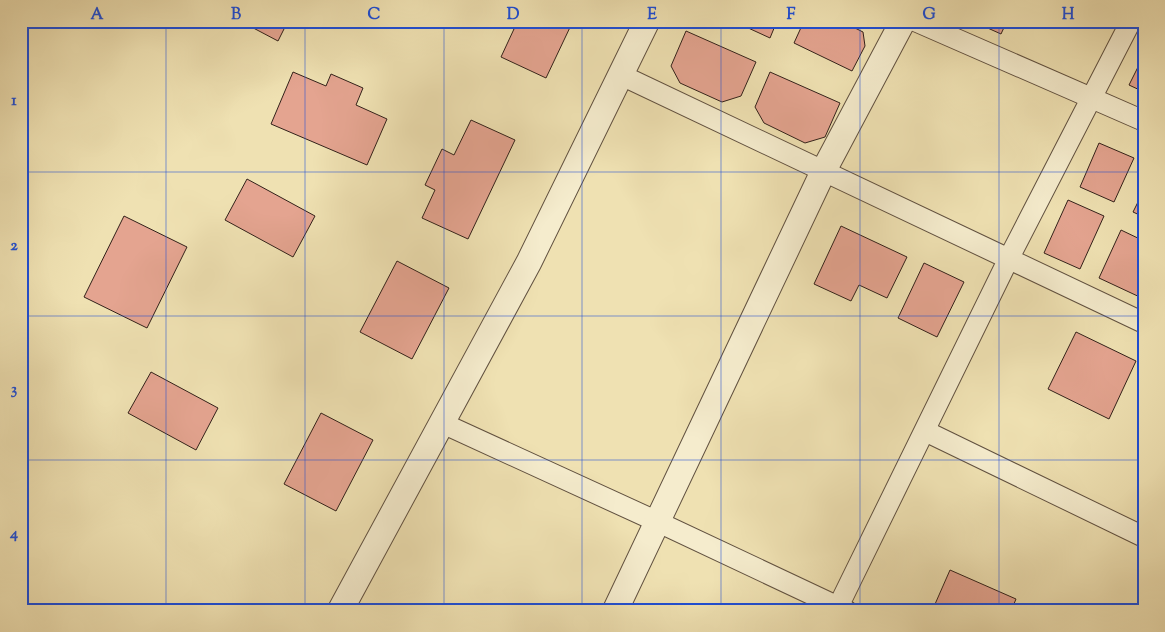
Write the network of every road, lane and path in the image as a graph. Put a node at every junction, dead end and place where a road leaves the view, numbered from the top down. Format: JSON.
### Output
{"nodes":[{"id":1,"x":647,"y":21,"type":"edge"},
{"id":2,"x":903,"y":21,"type":"edge"},
{"id":3,"x":915,"y":21,"type":"edge"},
{"id":4,"x":1130,"y":21,"type":"edge"},
{"id":5,"x":621,"y":75,"type":"junction"},
{"id":6,"x":1092,"y":98,"type":"junction"},
{"id":7,"x":1144,"y":121,"type":"edge"},
{"id":8,"x":824,"y":170,"type":"junction"},
{"id":9,"x":1009,"y":258,"type":"junction"},
{"id":10,"x":1144,"y":322,"type":"edge"},
{"id":11,"x":442,"y":423,"type":"junction"},
{"id":12,"x":924,"y":430,"type":"junction"},
{"id":13,"x":658,"y":522,"type":"junction"},
{"id":14,"x":1144,"y":537,"type":"edge"},
{"id":15,"x":840,"y":609,"type":"edge"},
{"id":16,"x":340,"y":611,"type":"edge"},
{"id":17,"x":615,"y":611,"type":"edge"}],
"edges":[{"from":1,"to":5,"type":"street"},
{"from":2,"to":8,"type":"street"},
{"from":3,"to":6,"type":"street"},
{"from":4,"to":6,"type":"street"},
{"from":5,"to":8,"type":"street"},
{"from":5,"to":11,"type":"street"},
{"from":6,"to":7,"type":"street"},
{"from":6,"to":9,"type":"street"},
{"from":8,"to":9,"type":"street"},
{"from":8,"to":13,"type":"street"},
{"from":9,"to":10,"type":"street"},
{"from":9,"to":12,"type":"street"},
{"from":11,"to":13,"type":"street"},
{"from":11,"to":16,"type":"street"},
{"from":12,"to":14,"type":"street"},
{"from":12,"to":15,"type":"street"},
{"from":13,"to":15,"type":"street"},
{"from":13,"to":17,"type":"street"}]}
